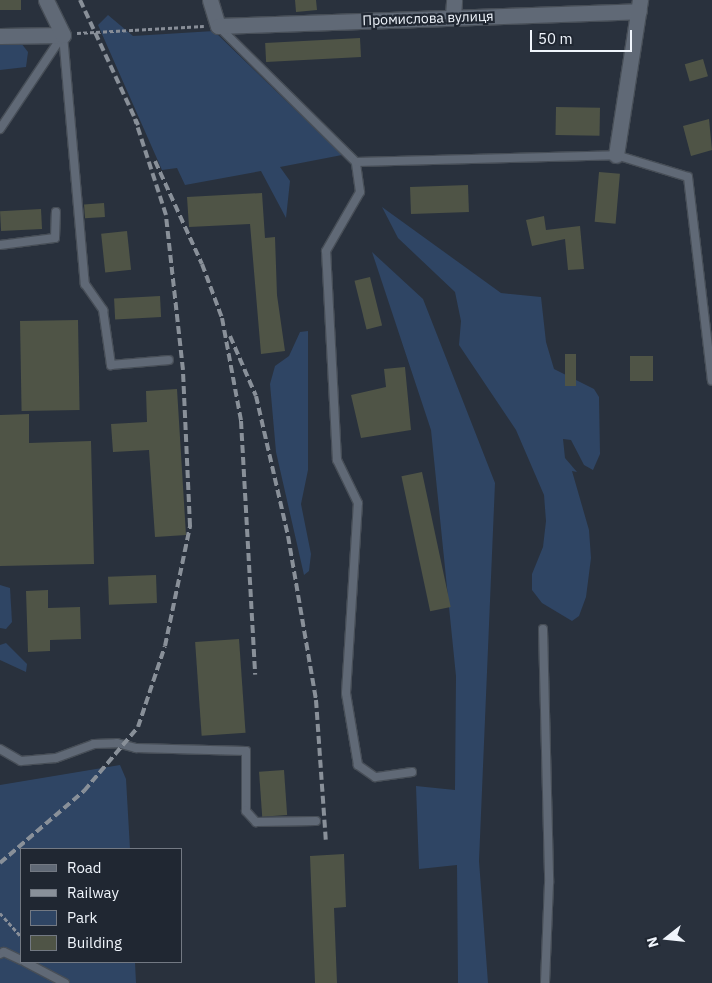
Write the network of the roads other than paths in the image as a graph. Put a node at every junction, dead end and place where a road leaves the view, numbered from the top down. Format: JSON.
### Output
{"nodes":[{"id":1,"x":46,"y":0,"type":"edge"},
{"id":2,"x":210,"y":0,"type":"edge"},
{"id":3,"x":454,"y":0,"type":"edge"},
{"id":4,"x":640,"y":6,"type":"edge"},
{"id":5,"x":453,"y":16,"type":"junction"},
{"id":6,"x":218,"y":26,"type":"junction"},
{"id":7,"x":63,"y":35,"type":"junction"},
{"id":8,"x":0,"y":36,"type":"edge"},
{"id":9,"x":0,"y":128,"type":"edge"},
{"id":10,"x":616,"y":155,"type":"junction"},
{"id":11,"x":356,"y":162,"type":"junction"},
{"id":12,"x":56,"y":212,"type":"dead end"},
{"id":13,"x":0,"y":245,"type":"edge"},
{"id":14,"x":169,"y":360,"type":"dead end"},
{"id":15,"x":712,"y":381,"type":"edge"},
{"id":16,"x":543,"y":629,"type":"dead end"},
{"id":17,"x":0,"y":749,"type":"edge"},
{"id":18,"x":412,"y":772,"type":"dead end"},
{"id":19,"x":316,"y":821,"type":"dead end"},
{"id":20,"x":0,"y":954,"type":"edge"},
{"id":21,"x":20,"y":960,"type":"edge"},
{"id":22,"x":27,"y":963,"type":"edge"},
{"id":23,"x":66,"y":983,"type":"edge"},
{"id":24,"x":545,"y":983,"type":"edge"}],
"edges":[{"from":1,"to":7,"type":"street"},
{"from":2,"to":6,"type":"street"},
{"from":3,"to":5,"type":"street"},
{"from":4,"to":5,"type":"street","name":"Промислова вулиця"},
{"from":4,"to":10,"type":"street"},
{"from":5,"to":6,"type":"street","name":"Промислова вулиця"},
{"from":6,"to":11,"type":"lane"},
{"from":7,"to":8,"type":"street"},
{"from":7,"to":9,"type":"lane"},
{"from":7,"to":14,"type":"lane"},
{"from":10,"to":11,"type":"lane"},
{"from":10,"to":15,"type":"lane"},
{"from":11,"to":18,"type":"lane"},
{"from":12,"to":13,"type":"lane"},
{"from":16,"to":24,"type":"lane"},
{"from":17,"to":19,"type":"lane"},
{"from":20,"to":21,"type":"lane"},
{"from":22,"to":23,"type":"lane"}]}
